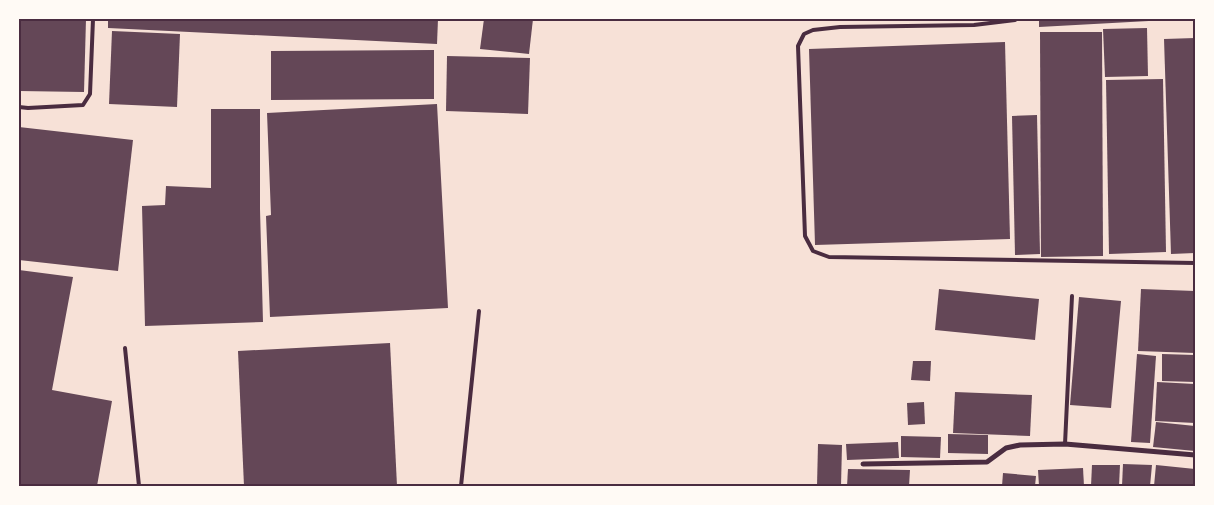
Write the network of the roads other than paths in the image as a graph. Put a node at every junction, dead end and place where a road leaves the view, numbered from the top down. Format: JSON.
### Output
{"nodes":[{"id":1,"x":93,"y":19,"type":"edge"},
{"id":2,"x":1015,"y":20,"type":"edge"},
{"id":3,"x":19,"y":107,"type":"edge"},
{"id":4,"x":1195,"y":263,"type":"edge"},
{"id":5,"x":1072,"y":296,"type":"dead end"},
{"id":6,"x":479,"y":311,"type":"dead end"},
{"id":7,"x":126,"y":348,"type":"dead end"},
{"id":8,"x":1065,"y":444,"type":"junction"},
{"id":9,"x":1195,"y":455,"type":"edge"},
{"id":10,"x":863,"y":464,"type":"dead end"},
{"id":11,"x":139,"y":486,"type":"edge"},
{"id":12,"x":461,"y":486,"type":"edge"}],
"edges":[{"from":1,"to":3,"type":"lane"},
{"from":2,"to":4,"type":"lane"},
{"from":5,"to":8,"type":"lane"},
{"from":6,"to":12,"type":"lane"},
{"from":7,"to":11,"type":"lane"},
{"from":8,"to":9,"type":"street"},
{"from":8,"to":10,"type":"street"}]}
